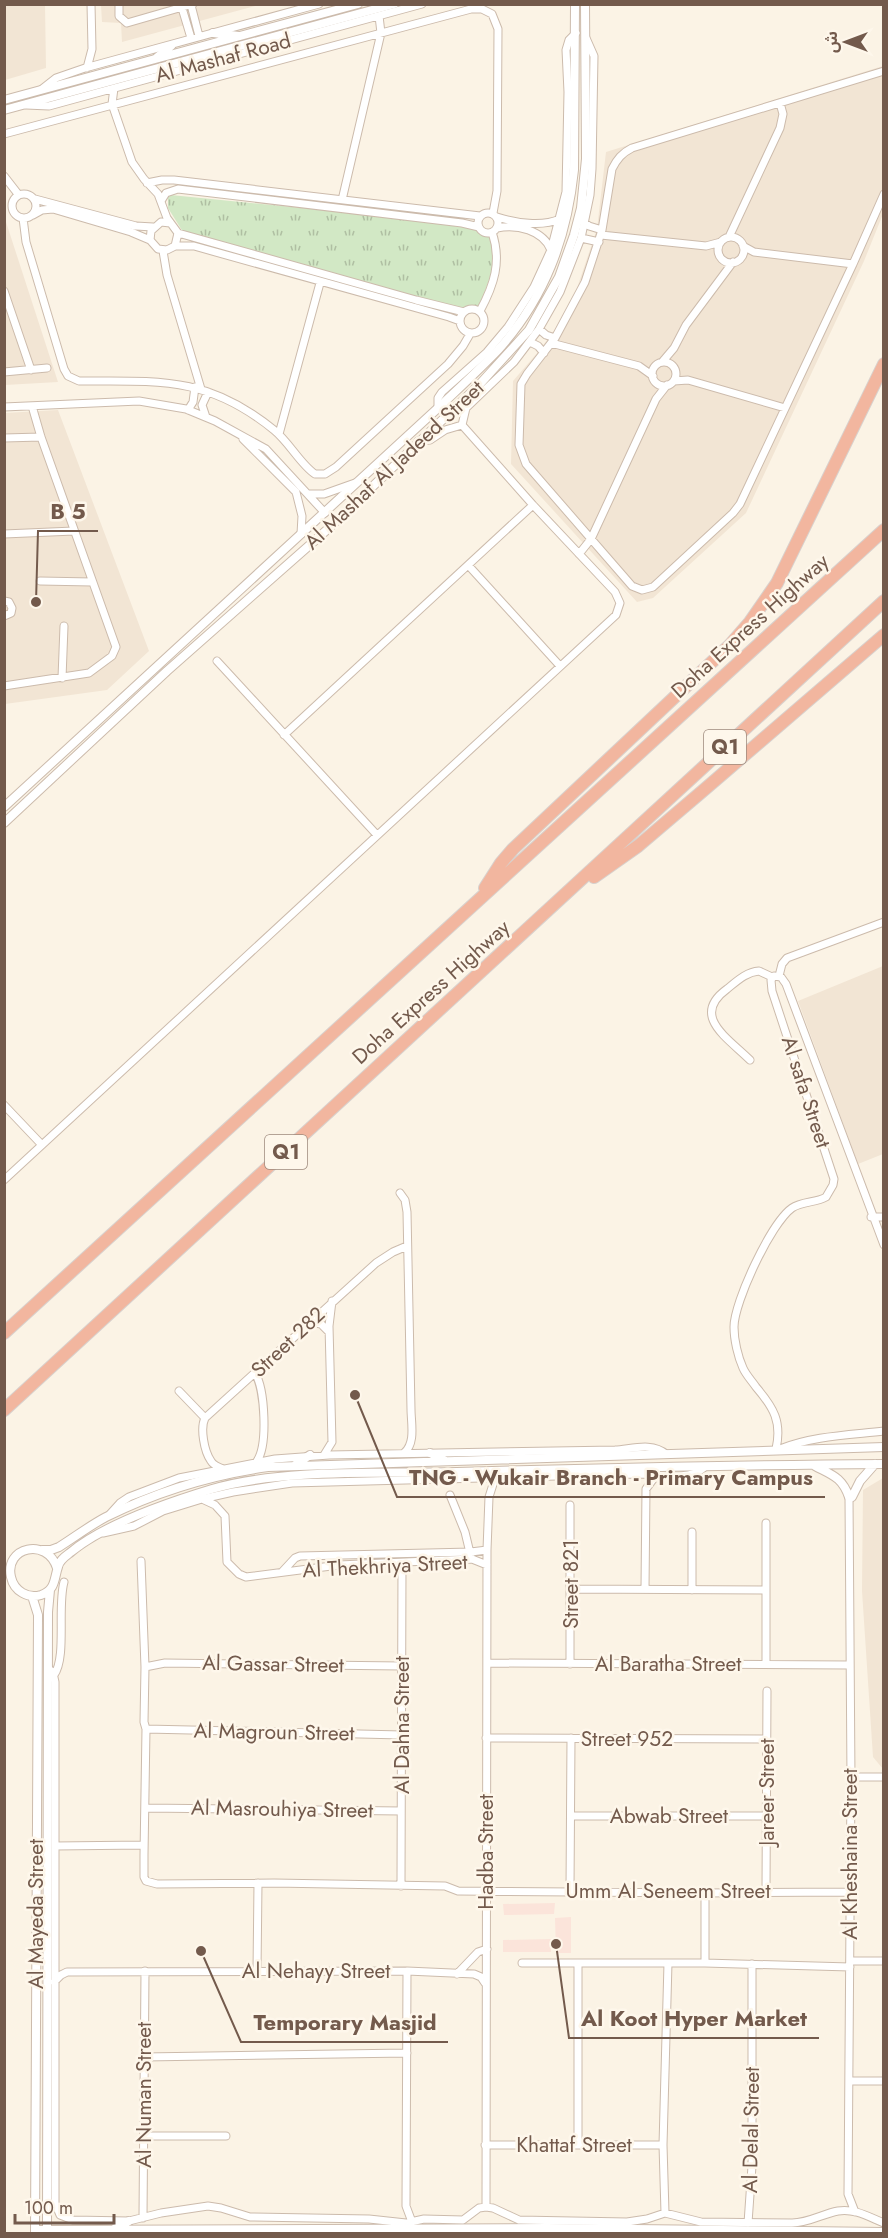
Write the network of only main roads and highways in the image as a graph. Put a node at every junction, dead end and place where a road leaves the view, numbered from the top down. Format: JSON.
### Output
{"nodes":[{"id":1,"x":884,"y":364,"type":"edge"},
{"id":2,"x":884,"y":530,"type":"edge"},
{"id":3,"x":884,"y":601,"type":"edge"},
{"id":4,"x":884,"y":635,"type":"edge"},
{"id":5,"x":568,"y":894,"type":"junction"},
{"id":6,"x":479,"y":899,"type":"junction"},
{"id":7,"x":4,"y":1333,"type":"edge"},
{"id":8,"x":4,"y":1410,"type":"edge"}],
"edges":[{"from":1,"to":6,"type":"highway"},
{"from":2,"to":6,"type":"highway","name":"Doha Express Highway"},
{"from":3,"to":5,"type":"highway","name":"Doha Express Highway","number":"Q1"},
{"from":4,"to":5,"type":"highway"},
{"from":5,"to":8,"type":"highway","name":"Doha Express Highway","number":"Q1"},
{"from":6,"to":7,"type":"highway","name":"Doha Express Highway"}]}
